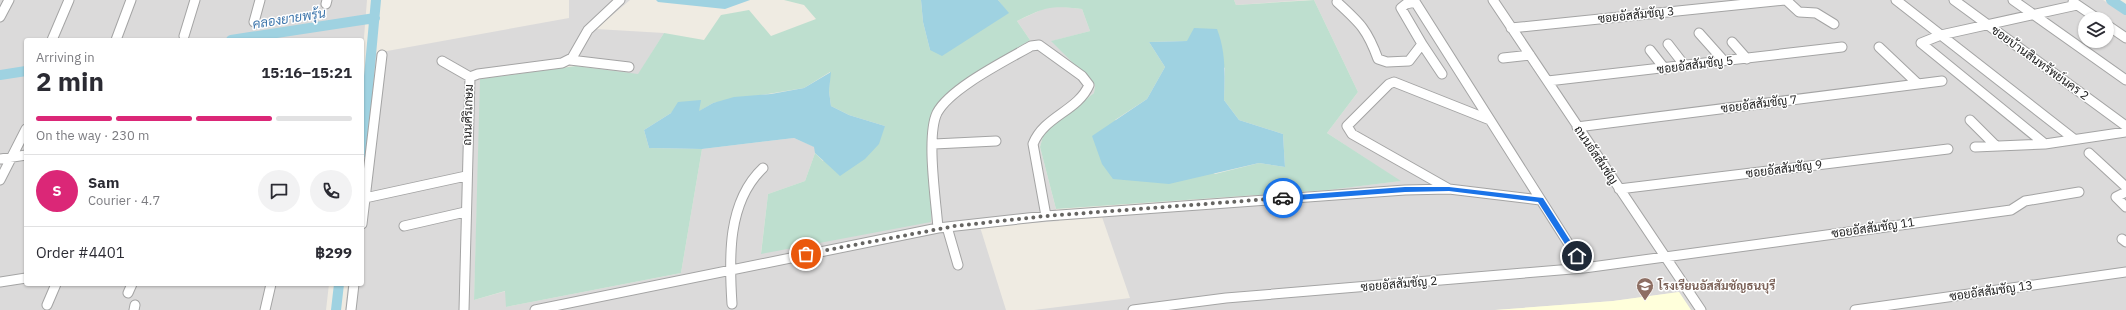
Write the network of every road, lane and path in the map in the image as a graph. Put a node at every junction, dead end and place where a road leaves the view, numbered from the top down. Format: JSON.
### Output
{"nodes":[{"id":1,"x":9,"y":0,"type":"edge"},
{"id":2,"x":69,"y":0,"type":"edge"},
{"id":3,"x":131,"y":0,"type":"edge"},
{"id":4,"x":195,"y":0,"type":"edge"},
{"id":5,"x":260,"y":0,"type":"edge"},
{"id":6,"x":620,"y":0,"type":"edge"},
{"id":7,"x":1493,"y":0,"type":"edge"},
{"id":8,"x":1786,"y":0,"type":"edge"},
{"id":9,"x":1896,"y":0,"type":"edge"},
{"id":10,"x":1954,"y":0,"type":"edge"},
{"id":11,"x":2013,"y":0,"type":"edge"},
{"id":12,"x":1415,"y":1,"type":"edge"},
{"id":13,"x":1337,"y":2,"type":"dead end"},
{"id":14,"x":2073,"y":2,"type":"edge"},
{"id":15,"x":2088,"y":12,"type":"edge"},
{"id":16,"x":2034,"y":15,"type":"junction"},
{"id":17,"x":0,"y":17,"type":"edge"},
{"id":18,"x":254,"y":22,"type":"dead end"},
{"id":19,"x":1834,"y":24,"type":"dead end"},
{"id":20,"x":1989,"y":25,"type":"junction"},
{"id":21,"x":1512,"y":28,"type":"junction"},
{"id":22,"x":2114,"y":30,"type":"edge"},
{"id":23,"x":1699,"y":33,"type":"dead end"},
{"id":24,"x":1941,"y":35,"type":"junction"},
{"id":25,"x":184,"y":36,"type":"dead end"},
{"id":26,"x":53,"y":38,"type":"edge"},
{"id":27,"x":117,"y":38,"type":"edge"},
{"id":28,"x":2126,"y":38,"type":"edge"},
{"id":29,"x":1732,"y":42,"type":"dead end"},
{"id":30,"x":1422,"y":44,"type":"junction"},
{"id":31,"x":1668,"y":44,"type":"dead end"},
{"id":32,"x":1842,"y":47,"type":"dead end"},
{"id":33,"x":1879,"y":47,"type":"dead end"},
{"id":34,"x":1650,"y":50,"type":"dead end"},
{"id":35,"x":382,"y":55,"type":"dead end"},
{"id":36,"x":1530,"y":55,"type":"junction"},
{"id":37,"x":1502,"y":58,"type":"dead end"},
{"id":38,"x":1747,"y":59,"type":"junction"},
{"id":39,"x":570,"y":60,"type":"junction"},
{"id":40,"x":442,"y":61,"type":"dead end"},
{"id":41,"x":1724,"y":61,"type":"junction"},
{"id":42,"x":1685,"y":66,"type":"junction"},
{"id":43,"x":629,"y":67,"type":"dead end"},
{"id":44,"x":1665,"y":69,"type":"junction"},
{"id":45,"x":1442,"y":74,"type":"dead end"},
{"id":46,"x":470,"y":77,"type":"junction"},
{"id":47,"x":2126,"y":80,"type":"edge"},
{"id":48,"x":1548,"y":81,"type":"junction"},
{"id":49,"x":1942,"y":81,"type":"dead end"},
{"id":50,"x":1917,"y":83,"type":"junction"},
{"id":51,"x":1490,"y":120,"type":"junction"},
{"id":52,"x":1970,"y":120,"type":"dead end"},
{"id":53,"x":2126,"y":126,"type":"edge"},
{"id":54,"x":1577,"y":127,"type":"junction"},
{"id":55,"x":2126,"y":132,"type":"edge"},
{"id":56,"x":24,"y":133,"type":"edge"},
{"id":57,"x":2074,"y":139,"type":"junction"},
{"id":58,"x":996,"y":141,"type":"dead end"},
{"id":59,"x":934,"y":144,"type":"junction"},
{"id":60,"x":2045,"y":144,"type":"junction"},
{"id":61,"x":1996,"y":146,"type":"junction"},
{"id":62,"x":1975,"y":147,"type":"dead end"},
{"id":63,"x":1948,"y":150,"type":"dead end"},
{"id":64,"x":2089,"y":153,"type":"dead end"},
{"id":65,"x":24,"y":155,"type":"edge"},
{"id":66,"x":12,"y":158,"type":"junction"},
{"id":67,"x":0,"y":160,"type":"edge"},
{"id":68,"x":763,"y":168,"type":"dead end"},
{"id":69,"x":466,"y":176,"type":"junction"},
{"id":70,"x":0,"y":180,"type":"edge"},
{"id":71,"x":2126,"y":187,"type":"edge"},
{"id":72,"x":1449,"y":189,"type":"junction"},
{"id":73,"x":1619,"y":190,"type":"junction"},
{"id":74,"x":2079,"y":192,"type":"dead end"},
{"id":75,"x":2126,"y":192,"type":"edge"},
{"id":76,"x":365,"y":198,"type":"junction"},
{"id":77,"x":1540,"y":200,"type":"junction"},
{"id":78,"x":364,"y":207,"type":"edge"},
{"id":79,"x":2126,"y":207,"type":"edge"},
{"id":80,"x":465,"y":212,"type":"junction"},
{"id":81,"x":1046,"y":216,"type":"junction"},
{"id":82,"x":404,"y":226,"type":"dead end"},
{"id":83,"x":943,"y":228,"type":"junction"},
{"id":84,"x":1664,"y":256,"type":"junction"},
{"id":85,"x":958,"y":265,"type":"dead end"},
{"id":86,"x":1584,"y":268,"type":"junction"},
{"id":87,"x":729,"y":270,"type":"junction"},
{"id":88,"x":2126,"y":272,"type":"edge"},
{"id":89,"x":24,"y":278,"type":"edge"},
{"id":90,"x":0,"y":282,"type":"edge"},
{"id":91,"x":55,"y":286,"type":"edge"},
{"id":92,"x":271,"y":286,"type":"edge"},
{"id":93,"x":354,"y":286,"type":"edge"},
{"id":94,"x":47,"y":304,"type":"dead end"},
{"id":95,"x":732,"y":304,"type":"dead end"},
{"id":96,"x":265,"y":310,"type":"edge"},
{"id":97,"x":351,"y":310,"type":"edge"},
{"id":98,"x":464,"y":310,"type":"edge"},
{"id":99,"x":535,"y":310,"type":"edge"},
{"id":100,"x":1133,"y":310,"type":"edge"},
{"id":101,"x":1701,"y":310,"type":"edge"},
{"id":102,"x":1855,"y":310,"type":"edge"}],
"edges":[{"from":1,"to":17,"type":"street"},
{"from":2,"to":26,"type":"street"},
{"from":3,"to":27,"type":"street"},
{"from":4,"to":25,"type":"street"},
{"from":5,"to":18,"type":"street"},
{"from":6,"to":39,"type":"street"},
{"from":7,"to":21,"type":"street","name":"ถนนอัสสัมชัญ"},
{"from":8,"to":19,"type":"street"},
{"from":8,"to":21,"type":"street","name":"ซอยอัสสัมชัญ 3"},
{"from":9,"to":24,"type":"street"},
{"from":10,"to":20,"type":"street","name":"ซอยบ้านสินทรัพย์นคร 2"},
{"from":11,"to":16,"type":"street"},
{"from":12,"to":30,"type":"street"},
{"from":12,"to":51,"type":"street"},
{"from":13,"to":30,"type":"street"},
{"from":14,"to":15,"type":"street"},
{"from":14,"to":16,"type":"street"},
{"from":16,"to":20,"type":"street"},
{"from":16,"to":47,"type":"street"},
{"from":20,"to":24,"type":"street"},
{"from":20,"to":53,"type":"street","name":"ซอยบ้านสินทรัพย์นคร 2"},
{"from":21,"to":36,"type":"street","name":"ถนนอัสสัมชัญ"},
{"from":22,"to":28,"type":"street"},
{"from":23,"to":41,"type":"street"},
{"from":24,"to":57,"type":"street"},
{"from":24,"to":60,"type":"street"},
{"from":29,"to":38,"type":"street"},
{"from":30,"to":45,"type":"street"},
{"from":31,"to":42,"type":"street"},
{"from":32,"to":38,"type":"street","name":"ซอยอัสสัมชัญ 5"},
{"from":33,"to":50,"type":"street"},
{"from":34,"to":44,"type":"street"},
{"from":35,"to":76,"type":"street"},
{"from":36,"to":37,"type":"street"},
{"from":36,"to":48,"type":"street","name":"ถนนอัสสัมชัญ"},
{"from":38,"to":41,"type":"street","name":"ซอยอัสสัมชัญ 5"},
{"from":39,"to":43,"type":"street","name":"ถนนศิริเกษม"},
{"from":39,"to":46,"type":"street","name":"ถนนศิริเกษม"},
{"from":40,"to":46,"type":"street"},
{"from":41,"to":42,"type":"street","name":"ซอยอัสสัมชัญ 5"},
{"from":42,"to":44,"type":"street","name":"ซอยอัสสัมชัญ 5"},
{"from":44,"to":48,"type":"street","name":"ซอยอัสสัมชัญ 5"},
{"from":46,"to":69,"type":"street","name":"ถนนศิริเกษม"},
{"from":48,"to":54,"type":"street","name":"ถนนอัสสัมชัญ"},
{"from":49,"to":50,"type":"street","name":"ซอยอัสสัมชัญ 7"},
{"from":50,"to":54,"type":"street","name":"ซอยอัสสัมชัญ 7"},
{"from":51,"to":72,"type":"street"},
{"from":51,"to":77,"type":"street"},
{"from":52,"to":61,"type":"street"},
{"from":54,"to":73,"type":"street","name":"ถนนอัสสัมชัญ"},
{"from":55,"to":57,"type":"street"},
{"from":56,"to":66,"type":"street"},
{"from":57,"to":60,"type":"street"},
{"from":58,"to":59,"type":"street"},
{"from":59,"to":81,"type":"street"},
{"from":59,"to":83,"type":"street"},
{"from":60,"to":61,"type":"street"},
{"from":61,"to":62,"type":"street"},
{"from":63,"to":73,"type":"street","name":"ซอยอัสสัมชัญ 9"},
{"from":64,"to":71,"type":"street"},
{"from":65,"to":66,"type":"street"},
{"from":66,"to":67,"type":"street"},
{"from":66,"to":70,"type":"street"},
{"from":68,"to":87,"type":"street"},
{"from":69,"to":76,"type":"street"},
{"from":69,"to":80,"type":"street","name":"ถนนศิริเกษม"},
{"from":72,"to":77,"type":"street"},
{"from":72,"to":81,"type":"street"},
{"from":73,"to":84,"type":"street","name":"ถนนอัสสัมชัญ"},
{"from":74,"to":84,"type":"street","name":"ซอยอัสสัมชัญ 11"},
{"from":75,"to":79,"type":"street"},
{"from":76,"to":78,"type":"street"},
{"from":77,"to":86,"type":"street"},
{"from":80,"to":82,"type":"street"},
{"from":80,"to":98,"type":"street","name":"ถนนศิริเกษม"},
{"from":81,"to":83,"type":"street"},
{"from":83,"to":85,"type":"street"},
{"from":83,"to":87,"type":"street"},
{"from":84,"to":86,"type":"street","name":"ซอยอัสสัมชัญ 2"},
{"from":84,"to":101,"type":"street","name":"ถนนอัสสัมชัญ"},
{"from":86,"to":100,"type":"street","name":"ซอยอัสสัมชัญ 2"},
{"from":87,"to":95,"type":"street"},
{"from":87,"to":99,"type":"street"},
{"from":88,"to":102,"type":"street","name":"ซอยอัสสัมชัญ 13"},
{"from":89,"to":90,"type":"street"},
{"from":91,"to":94,"type":"street"},
{"from":92,"to":96,"type":"street"},
{"from":93,"to":97,"type":"street"}]}
